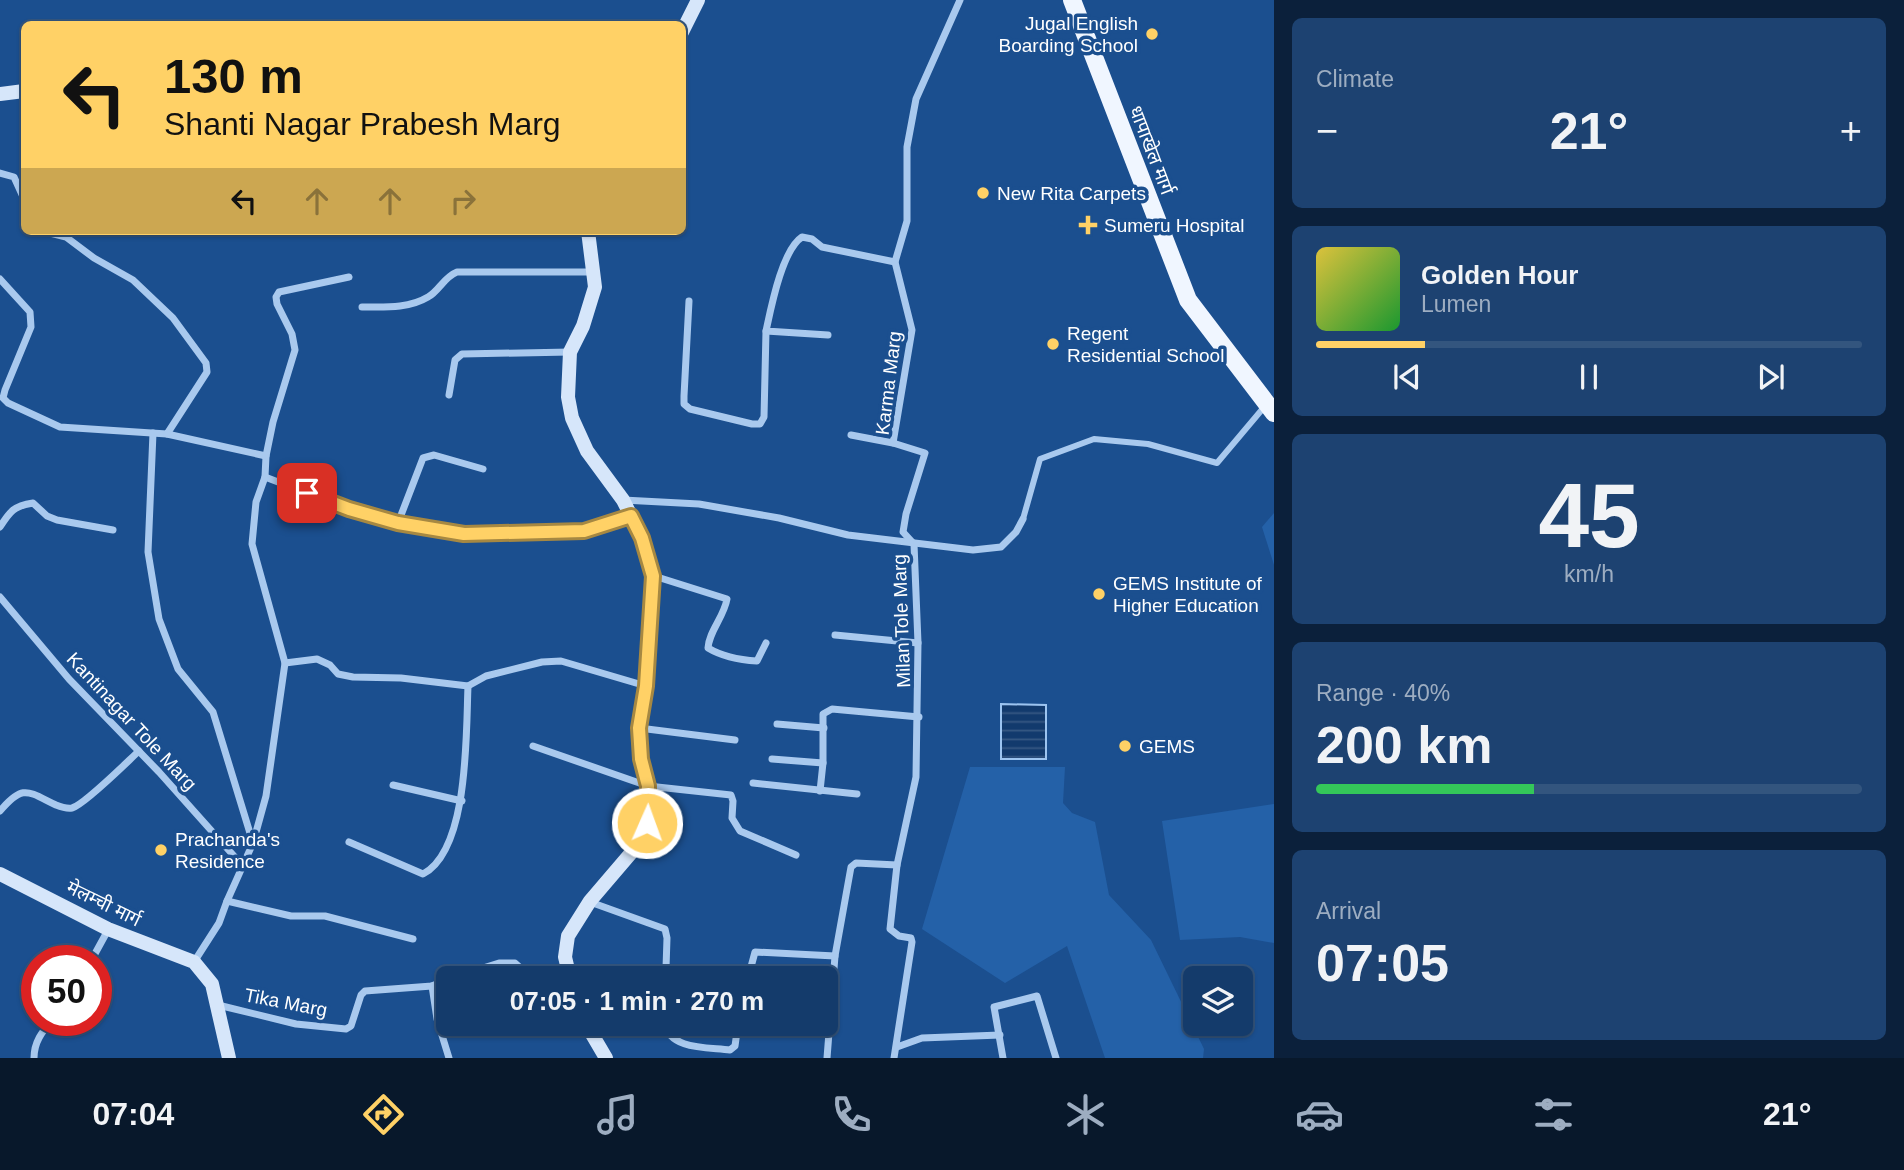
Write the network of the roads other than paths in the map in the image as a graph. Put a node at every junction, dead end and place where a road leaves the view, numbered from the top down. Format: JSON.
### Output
{"nodes":[{"id":1,"x":698,"y":0,"type":"edge"},
{"id":2,"x":960,"y":0,"type":"edge"},
{"id":3,"x":1072,"y":0,"type":"edge"},
{"id":4,"x":686,"y":24,"type":"edge"},
{"id":5,"x":21,"y":91,"type":"edge"},
{"id":6,"x":0,"y":94,"type":"edge"},
{"id":7,"x":0,"y":173,"type":"edge"},
{"id":8,"x":21,"y":192,"type":"edge"},
{"id":9,"x":58,"y":235,"type":"edge"},
{"id":10,"x":589,"y":235,"type":"edge"},
{"id":11,"x":895,"y":262,"type":"junction"},
{"id":12,"x":594,"y":272,"type":"junction"},
{"id":13,"x":349,"y":277,"type":"dead end"},
{"id":14,"x":0,"y":278,"type":"edge"},
{"id":15,"x":690,"y":301,"type":"dead end"},
{"id":16,"x":362,"y":307,"type":"dead end"},
{"id":17,"x":766,"y":331,"type":"junction"},
{"id":18,"x":828,"y":335,"type":"dead end"},
{"id":19,"x":570,"y":352,"type":"junction"},
{"id":20,"x":449,"y":394,"type":"dead end"},
{"id":21,"x":1271,"y":404,"type":"edge"},
{"id":22,"x":153,"y":433,"type":"junction"},
{"id":23,"x":167,"y":434,"type":"junction"},
{"id":24,"x":851,"y":435,"type":"dead end"},
{"id":25,"x":893,"y":443,"type":"junction"},
{"id":26,"x":266,"y":456,"type":"junction"},
{"id":27,"x":482,"y":469,"type":"dead end"},
{"id":28,"x":265,"y":477,"type":"junction"},
{"id":29,"x":622,"y":500,"type":"junction"},
{"id":30,"x":631,"y":516,"type":"junction"},
{"id":31,"x":1023,"y":519,"type":"joint"},
{"id":32,"x":398,"y":523,"type":"junction"},
{"id":33,"x":0,"y":527,"type":"edge"},
{"id":34,"x":113,"y":530,"type":"dead end"},
{"id":35,"x":914,"y":544,"type":"junction"},
{"id":36,"x":653,"y":576,"type":"junction"},
{"id":37,"x":0,"y":597,"type":"edge"},
{"id":38,"x":835,"y":635,"type":"dead end"},
{"id":39,"x":766,"y":643,"type":"dead end"},
{"id":40,"x":918,"y":643,"type":"junction"},
{"id":41,"x":285,"y":663,"type":"junction"},
{"id":42,"x":468,"y":686,"type":"junction"},
{"id":43,"x":646,"y":686,"type":"junction"},
{"id":44,"x":919,"y":717,"type":"junction"},
{"id":45,"x":777,"y":724,"type":"dead end"},
{"id":46,"x":639,"y":728,"type":"junction"},
{"id":47,"x":824,"y":728,"type":"junction"},
{"id":48,"x":735,"y":740,"type":"dead end"},
{"id":49,"x":533,"y":746,"type":"dead end"},
{"id":50,"x":139,"y":751,"type":"junction"},
{"id":51,"x":772,"y":759,"type":"dead end"},
{"id":52,"x":823,"y":764,"type":"junction"},
{"id":53,"x":753,"y":783,"type":"dead end"},
{"id":54,"x":393,"y":785,"type":"dead end"},
{"id":55,"x":648,"y":786,"type":"junction"},
{"id":56,"x":820,"y":791,"type":"junction"},
{"id":57,"x":857,"y":794,"type":"dead end"},
{"id":58,"x":462,"y":801,"type":"junction"},
{"id":59,"x":0,"y":811,"type":"edge"},
{"id":60,"x":349,"y":842,"type":"dead end"},
{"id":61,"x":253,"y":843,"type":"junction"},
{"id":62,"x":796,"y":855,"type":"dead end"},
{"id":63,"x":242,"y":865,"type":"junction"},
{"id":64,"x":897,"y":865,"type":"junction"},
{"id":65,"x":0,"y":874,"type":"edge"},
{"id":66,"x":227,"y":901,"type":"junction"},
{"id":67,"x":590,"y":901,"type":"junction"},
{"id":68,"x":108,"y":929,"type":"junction"},
{"id":69,"x":413,"y":939,"type":"dead end"},
{"id":70,"x":100,"y":945,"type":"edge"},
{"id":71,"x":835,"y":957,"type":"junction"},
{"id":72,"x":194,"y":962,"type":"junction"},
{"id":73,"x":490,"y":966,"type":"edge"},
{"id":74,"x":518,"y":966,"type":"edge"},
{"id":75,"x":567,"y":966,"type":"edge"},
{"id":76,"x":666,"y":966,"type":"edge"},
{"id":77,"x":751,"y":966,"type":"edge"},
{"id":78,"x":436,"y":984,"type":"edge"},
{"id":79,"x":432,"y":986,"type":"junction"},
{"id":80,"x":217,"y":1004,"type":"junction"},
{"id":81,"x":1000,"y":1035,"type":"junction"},
{"id":82,"x":40,"y":1036,"type":"edge"},
{"id":83,"x":593,"y":1036,"type":"edge"},
{"id":84,"x":670,"y":1036,"type":"edge"},
{"id":85,"x":736,"y":1036,"type":"edge"},
{"id":86,"x":897,"y":1046,"type":"junction"},
{"id":87,"x":34,"y":1058,"type":"edge"},
{"id":88,"x":229,"y":1058,"type":"edge"},
{"id":89,"x":449,"y":1058,"type":"edge"},
{"id":90,"x":606,"y":1058,"type":"edge"},
{"id":91,"x":827,"y":1058,"type":"edge"},
{"id":92,"x":894,"y":1058,"type":"edge"},
{"id":93,"x":1003,"y":1058,"type":"edge"},
{"id":94,"x":1056,"y":1058,"type":"edge"}],
"edges":[{"from":1,"to":4,"type":"main road"},
{"from":2,"to":11,"type":"street"},
{"from":3,"to":21,"type":"main road","name":"धापाखेल मार्ग"},
{"from":5,"to":6,"type":"main road"},
{"from":7,"to":8,"type":"street"},
{"from":9,"to":23,"type":"street"},
{"from":10,"to":12,"type":"main road"},
{"from":11,"to":17,"type":"street"},
{"from":11,"to":25,"type":"street","name":"Karma Marg"},
{"from":12,"to":16,"type":"street"},
{"from":12,"to":19,"type":"main road"},
{"from":13,"to":26,"type":"street"},
{"from":14,"to":22,"type":"street"},
{"from":15,"to":17,"type":"street"},
{"from":17,"to":18,"type":"street"},
{"from":19,"to":20,"type":"street"},
{"from":19,"to":29,"type":"main road"},
{"from":21,"to":31,"type":"street"},
{"from":22,"to":23,"type":"street"},
{"from":22,"to":61,"type":"street"},
{"from":23,"to":26,"type":"street"},
{"from":24,"to":25,"type":"street"},
{"from":25,"to":35,"type":"street","name":"Karma Marg"},
{"from":26,"to":28,"type":"street"},
{"from":27,"to":32,"type":"street"},
{"from":28,"to":32,"type":"street"},
{"from":28,"to":41,"type":"street"},
{"from":29,"to":30,"type":"main road"},
{"from":29,"to":35,"type":"street","name":"Milan Tole Marg"},
{"from":30,"to":32,"type":"street"},
{"from":30,"to":36,"type":"main road"},
{"from":31,"to":35,"type":"street"},
{"from":33,"to":34,"type":"street"},
{"from":35,"to":40,"type":"street","name":"Milan Tole Marg"},
{"from":36,"to":39,"type":"street"},
{"from":36,"to":43,"type":"main road"},
{"from":37,"to":50,"type":"street","name":"Kantinagar Tole Marg"},
{"from":38,"to":40,"type":"street"},
{"from":40,"to":44,"type":"street","name":"Milan Tole Marg"},
{"from":41,"to":42,"type":"street"},
{"from":41,"to":61,"type":"street"},
{"from":42,"to":43,"type":"street"},
{"from":42,"to":58,"type":"street"},
{"from":43,"to":46,"type":"main road"},
{"from":44,"to":47,"type":"street"},
{"from":44,"to":64,"type":"street","name":"Milan Tole Marg"},
{"from":45,"to":47,"type":"street"},
{"from":46,"to":48,"type":"street"},
{"from":46,"to":55,"type":"main road"},
{"from":47,"to":52,"type":"street"},
{"from":49,"to":55,"type":"street"},
{"from":50,"to":59,"type":"street"},
{"from":50,"to":63,"type":"street","name":"Kantinagar Tole Marg"},
{"from":51,"to":52,"type":"street"},
{"from":52,"to":56,"type":"street"},
{"from":53,"to":56,"type":"street"},
{"from":54,"to":58,"type":"street"},
{"from":55,"to":62,"type":"street"},
{"from":55,"to":67,"type":"main road"},
{"from":56,"to":57,"type":"street"},
{"from":58,"to":60,"type":"street"},
{"from":61,"to":63,"type":"street"},
{"from":63,"to":66,"type":"street"},
{"from":64,"to":71,"type":"street"},
{"from":64,"to":86,"type":"street","name":"Milan Tole Marg"},
{"from":65,"to":68,"type":"main road","name":"मेलम्ची मार्ग"},
{"from":66,"to":69,"type":"street"},
{"from":66,"to":72,"type":"street"},
{"from":67,"to":75,"type":"main road"},
{"from":67,"to":76,"type":"street"},
{"from":68,"to":70,"type":"street"},
{"from":68,"to":72,"type":"main road","name":"मेलम्ची मार्ग"},
{"from":71,"to":77,"type":"street"},
{"from":71,"to":91,"type":"street"},
{"from":72,"to":80,"type":"main road"},
{"from":73,"to":74,"type":"street","name":"Tika Marg"},
{"from":78,"to":79,"type":"street","name":"Tika Marg"},
{"from":79,"to":80,"type":"street","name":"Tika Marg"},
{"from":79,"to":89,"type":"street"},
{"from":80,"to":88,"type":"main road"},
{"from":81,"to":86,"type":"street"},
{"from":81,"to":93,"type":"street"},
{"from":81,"to":94,"type":"street"},
{"from":82,"to":87,"type":"street"},
{"from":83,"to":90,"type":"main road"},
{"from":84,"to":85,"type":"street"},
{"from":86,"to":92,"type":"street"}]}
